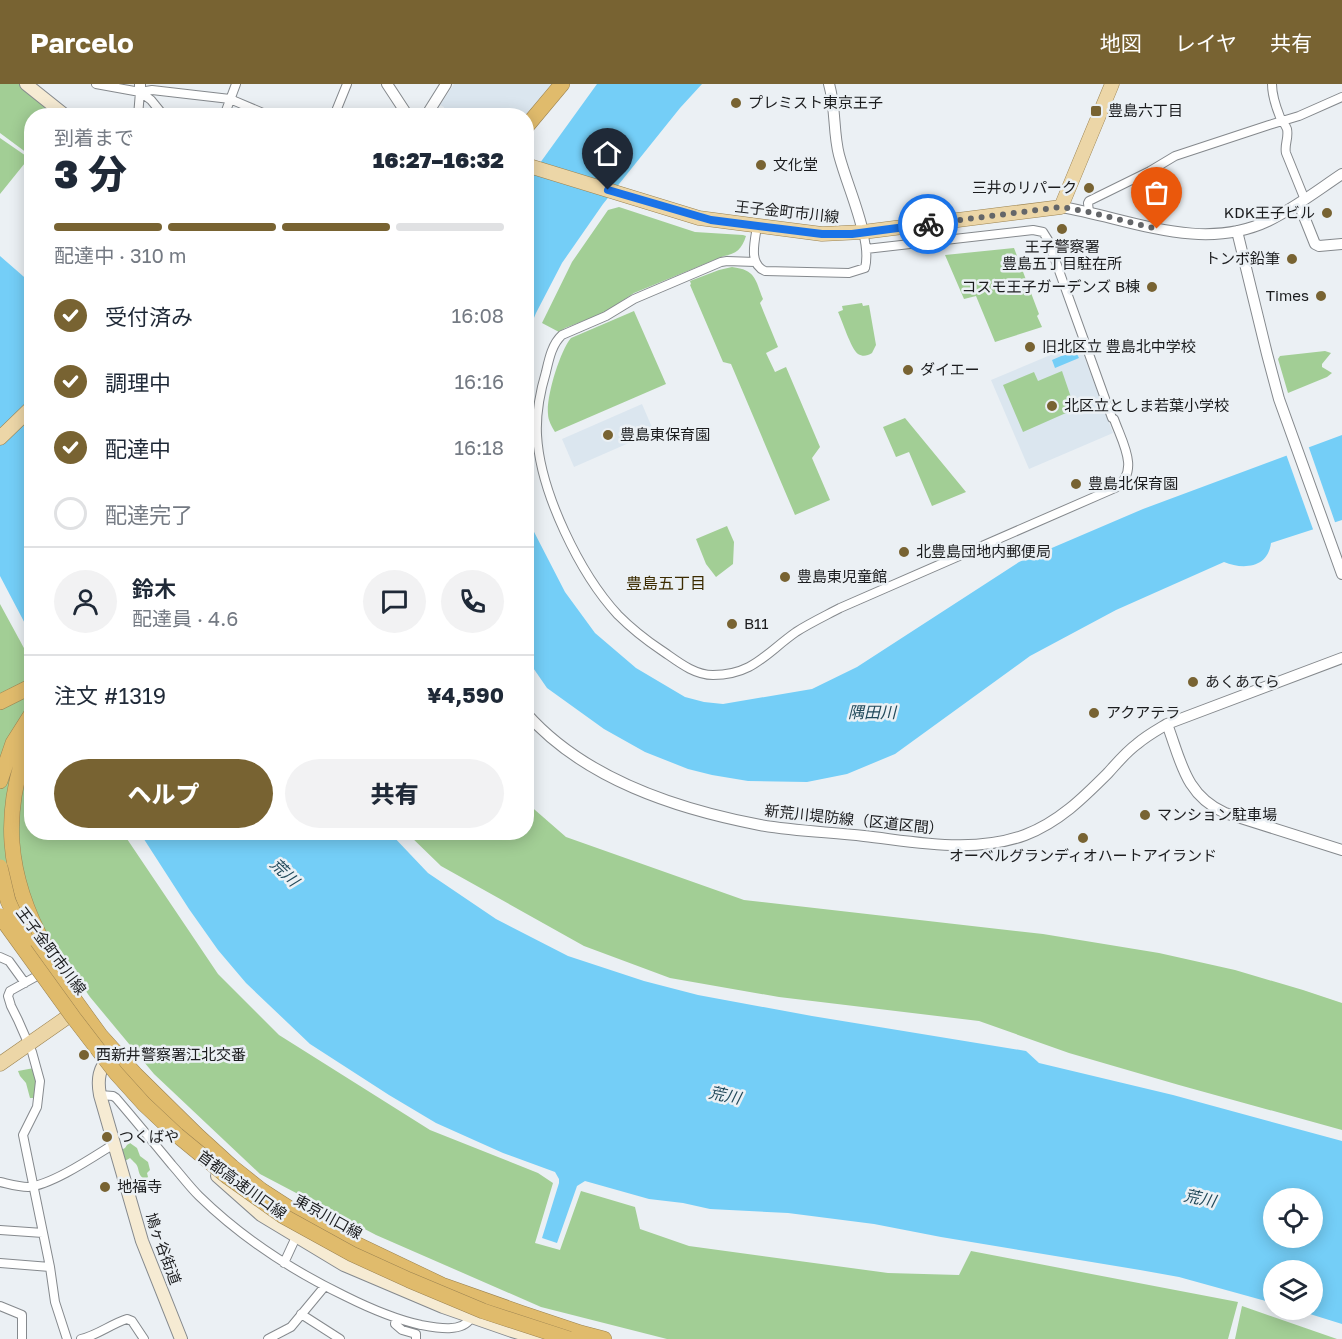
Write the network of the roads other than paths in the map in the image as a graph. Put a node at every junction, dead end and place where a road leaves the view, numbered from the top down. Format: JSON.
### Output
{"nodes":[{"id":1,"x":26,"y":84,"type":"edge"},
{"id":2,"x":96,"y":84,"type":"edge"},
{"id":3,"x":236,"y":84,"type":"edge"},
{"id":4,"x":347,"y":84,"type":"edge"},
{"id":5,"x":387,"y":84,"type":"edge"},
{"id":6,"x":446,"y":84,"type":"edge"},
{"id":7,"x":557,"y":84,"type":"edge"},
{"id":8,"x":562,"y":84,"type":"edge"},
{"id":9,"x":829,"y":84,"type":"edge"},
{"id":10,"x":1112,"y":84,"type":"edge"},
{"id":11,"x":1272,"y":84,"type":"edge"},
{"id":12,"x":140,"y":88,"type":"edge"},
{"id":13,"x":1342,"y":97,"type":"edge"},
{"id":14,"x":230,"y":99,"type":"junction"},
{"id":15,"x":56,"y":108,"type":"edge"},
{"id":16,"x":139,"y":108,"type":"edge"},
{"id":17,"x":158,"y":108,"type":"edge"},
{"id":18,"x":227,"y":108,"type":"edge"},
{"id":19,"x":251,"y":108,"type":"edge"},
{"id":20,"x":337,"y":108,"type":"edge"},
{"id":21,"x":403,"y":108,"type":"edge"},
{"id":22,"x":431,"y":108,"type":"edge"},
{"id":23,"x":534,"y":113,"type":"edge"},
{"id":24,"x":534,"y":117,"type":"edge"},
{"id":25,"x":1283,"y":122,"type":"junction"},
{"id":26,"x":534,"y":167,"type":"edge"},
{"id":27,"x":1342,"y":174,"type":"edge"},
{"id":28,"x":1302,"y":202,"type":"junction"},
{"id":29,"x":1061,"y":207,"type":"junction"},
{"id":30,"x":1089,"y":212,"type":"junction"},
{"id":31,"x":757,"y":226,"type":"junction"},
{"id":32,"x":1237,"y":231,"type":"junction"},
{"id":33,"x":863,"y":232,"type":"junction"},
{"id":34,"x":1342,"y":244,"type":"edge"},
{"id":35,"x":866,"y":249,"type":"junction"},
{"id":36,"x":755,"y":262,"type":"junction"},
{"id":37,"x":24,"y":415,"type":"edge"},
{"id":38,"x":0,"y":438,"type":"edge"},
{"id":39,"x":1342,"y":574,"type":"edge"},
{"id":40,"x":1342,"y":657,"type":"edge"},
{"id":41,"x":24,"y":690,"type":"edge"},
{"id":42,"x":24,"y":694,"type":"edge"},
{"id":43,"x":0,"y":704,"type":"edge"},
{"id":44,"x":534,"y":721,"type":"edge"},
{"id":45,"x":1167,"y":724,"type":"junction"},
{"id":46,"x":24,"y":726,"type":"edge"},
{"id":47,"x":24,"y":752,"type":"edge"},
{"id":48,"x":0,"y":781,"type":"edge"},
{"id":49,"x":1342,"y":850,"type":"edge"},
{"id":50,"x":0,"y":867,"type":"edge"},
{"id":51,"x":0,"y":895,"type":"edge"},
{"id":52,"x":0,"y":911,"type":"edge"},
{"id":53,"x":0,"y":916,"type":"edge"},
{"id":54,"x":0,"y":925,"type":"edge"},
{"id":55,"x":0,"y":957,"type":"edge"},
{"id":56,"x":31,"y":980,"type":"junction"},
{"id":57,"x":72,"y":1014,"type":"junction"},
{"id":58,"x":93,"y":1024,"type":"junction"},
{"id":59,"x":92,"y":1043,"type":"junction"},
{"id":60,"x":28,"y":1045,"type":"junction"},
{"id":61,"x":107,"y":1059,"type":"junction"},
{"id":62,"x":0,"y":1064,"type":"edge"},
{"id":63,"x":100,"y":1095,"type":"junction"},
{"id":64,"x":114,"y":1144,"type":"junction"},
{"id":65,"x":0,"y":1182,"type":"edge"},
{"id":66,"x":34,"y":1186,"type":"junction"},
{"id":67,"x":0,"y":1230,"type":"edge"},
{"id":68,"x":43,"y":1233,"type":"junction"},
{"id":69,"x":296,"y":1237,"type":"junction"},
{"id":70,"x":0,"y":1263,"type":"edge"},
{"id":71,"x":284,"y":1263,"type":"junction"},
{"id":72,"x":50,"y":1268,"type":"junction"},
{"id":73,"x":325,"y":1286,"type":"junction"},
{"id":74,"x":0,"y":1306,"type":"edge"},
{"id":75,"x":301,"y":1314,"type":"junction"},
{"id":76,"x":515,"y":1315,"type":"junction"},
{"id":77,"x":396,"y":1318,"type":"junction"},
{"id":78,"x":471,"y":1318,"type":"junction"},
{"id":79,"x":512,"y":1335,"type":"edge"},
{"id":80,"x":22,"y":1339,"type":"edge"},
{"id":81,"x":67,"y":1339,"type":"edge"},
{"id":82,"x":81,"y":1339,"type":"edge"},
{"id":83,"x":144,"y":1339,"type":"edge"},
{"id":84,"x":181,"y":1339,"type":"edge"},
{"id":85,"x":268,"y":1339,"type":"edge"},
{"id":86,"x":340,"y":1339,"type":"edge"},
{"id":87,"x":416,"y":1339,"type":"edge"},
{"id":88,"x":539,"y":1339,"type":"edge"},
{"id":89,"x":569,"y":1339,"type":"edge"},
{"id":90,"x":593,"y":1339,"type":"edge"},
{"id":91,"x":604,"y":1339,"type":"edge"}],
"edges":[{"from":1,"to":15,"type":"main road"},
{"from":2,"to":12,"type":"street"},
{"from":3,"to":14,"type":"street"},
{"from":4,"to":20,"type":"street"},
{"from":5,"to":21,"type":"street"},
{"from":6,"to":22,"type":"street"},
{"from":7,"to":23,"type":"highway"},
{"from":8,"to":24,"type":"highway"},
{"from":9,"to":33,"type":"street"},
{"from":10,"to":29,"type":"main road"},
{"from":11,"to":25,"type":"street"},
{"from":12,"to":14,"type":"street"},
{"from":12,"to":16,"type":"street"},
{"from":12,"to":17,"type":"street"},
{"from":13,"to":25,"type":"street"},
{"from":14,"to":18,"type":"street"},
{"from":14,"to":19,"type":"street"},
{"from":25,"to":28,"type":"street"},
{"from":25,"to":30,"type":"street"},
{"from":26,"to":31,"type":"main road","name":"王子金町市川線"},
{"from":27,"to":28,"type":"street"},
{"from":28,"to":32,"type":"street"},
{"from":28,"to":34,"type":"street"},
{"from":29,"to":30,"type":"street"},
{"from":29,"to":33,"type":"main road","name":"王子金町市川線"},
{"from":30,"to":32,"type":"street"},
{"from":31,"to":33,"type":"main road","name":"王子金町市川線"},
{"from":31,"to":36,"type":"street"},
{"from":32,"to":39,"type":"street"},
{"from":33,"to":35,"type":"street"},
{"from":35,"to":36,"type":"street"},
{"from":35,"to":36,"type":"street"},
{"from":37,"to":38,"type":"main road"},
{"from":40,"to":45,"type":"street","name":"新荒川堤防線（区道区間）"},
{"from":41,"to":43,"type":"highway"},
{"from":42,"to":43,"type":"highway"},
{"from":44,"to":45,"type":"street","name":"新荒川堤防線（区道区間）"},
{"from":45,"to":49,"type":"street"},
{"from":46,"to":48,"type":"highway"},
{"from":47,"to":58,"type":"highway","name":"首都高速川口線"},
{"from":50,"to":59,"type":"highway","bridge":true},
{"from":51,"to":58,"type":"highway","name":"首都高速川口線","bridge":true},
{"from":52,"to":57,"type":"main road","name":"王子金町市川線"},
{"from":53,"to":59,"type":"highway","name":"首都高速川口線","bridge":true},
{"from":54,"to":56,"type":"main road","name":"王子金町市川線"},
{"from":55,"to":56,"type":"street"},
{"from":56,"to":57,"type":"main road","name":"王子金町市川線"},
{"from":56,"to":60,"type":"street"},
{"from":57,"to":60,"type":"main road"},
{"from":57,"to":61,"type":"main road","name":"東京川口線"},
{"from":58,"to":91,"type":"highway","name":"首都高速川口線"},
{"from":59,"to":89,"type":"highway","name":"首都高速川口線","bridge":true},
{"from":60,"to":62,"type":"main road"},
{"from":60,"to":66,"type":"street"},
{"from":61,"to":63,"type":"main road","name":"鳩ヶ谷街道"},
{"from":61,"to":69,"type":"main road","name":"東京川口線"},
{"from":61,"to":76,"type":"main road","name":"東京川口線"},
{"from":63,"to":64,"type":"main road","name":"鳩ヶ谷街道"},
{"from":63,"to":71,"type":"street"},
{"from":64,"to":66,"type":"street"},
{"from":64,"to":84,"type":"main road","name":"鳩ヶ谷街道"},
{"from":65,"to":66,"type":"street"},
{"from":66,"to":68,"type":"street"},
{"from":67,"to":68,"type":"street"},
{"from":68,"to":72,"type":"street"},
{"from":69,"to":71,"type":"street"},
{"from":69,"to":78,"type":"main road","name":"東京川口線"},
{"from":70,"to":72,"type":"street"},
{"from":71,"to":73,"type":"street"},
{"from":72,"to":81,"type":"street"},
{"from":73,"to":75,"type":"street"},
{"from":73,"to":77,"type":"street"},
{"from":74,"to":80,"type":"street"},
{"from":75,"to":85,"type":"street"},
{"from":75,"to":86,"type":"street"},
{"from":76,"to":79,"type":"street"},
{"from":76,"to":90,"type":"main road","name":"東京川口線"},
{"from":77,"to":78,"type":"street"},
{"from":77,"to":87,"type":"street"},
{"from":78,"to":79,"type":"main road","name":"東京川口線"},
{"from":79,"to":88,"type":"main road","name":"東京川口線"},
{"from":82,"to":83,"type":"street"}]}
